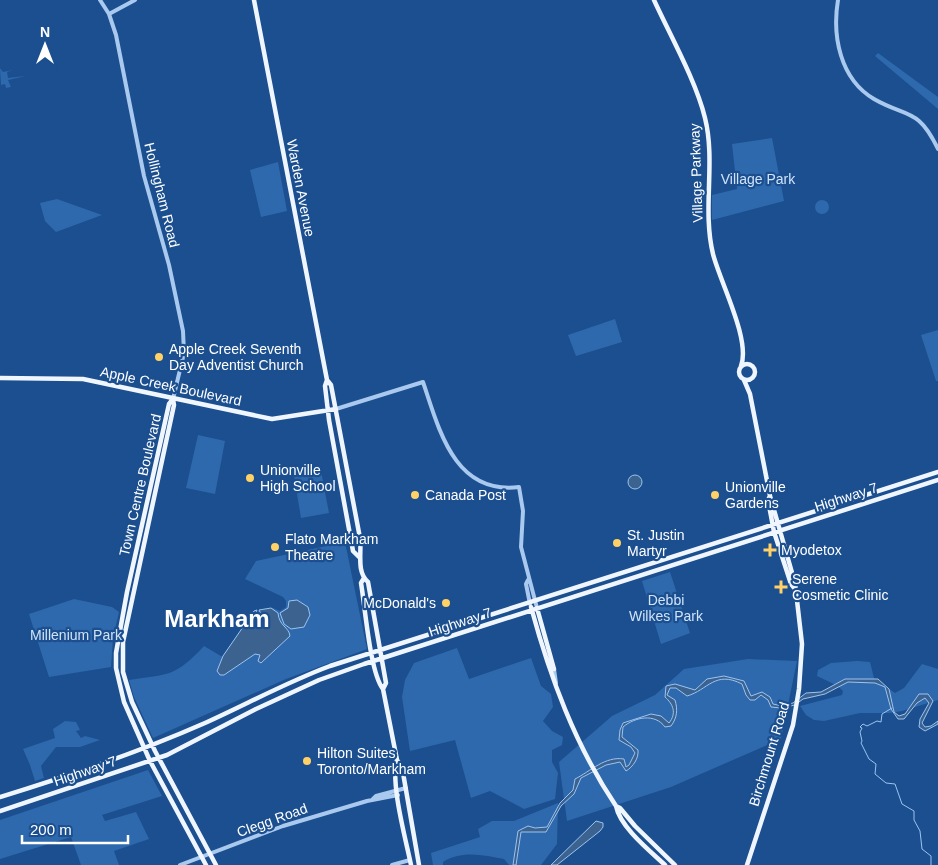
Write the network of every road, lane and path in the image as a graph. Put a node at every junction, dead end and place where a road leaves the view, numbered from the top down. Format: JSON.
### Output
{"nodes":[{"id":1,"x":100,"y":0,"type":"edge"},
{"id":2,"x":135,"y":0,"type":"edge"},
{"id":3,"x":254,"y":0,"type":"edge"},
{"id":4,"x":654,"y":0,"type":"edge"},
{"id":5,"x":838,"y":0,"type":"edge"},
{"id":6,"x":109,"y":14,"type":"junction"},
{"id":7,"x":938,"y":149,"type":"edge"},
{"id":8,"x":743,"y":351,"type":"junction"},
{"id":9,"x":750,"y":364,"type":"junction"},
{"id":10,"x":741,"y":366,"type":"junction"},
{"id":11,"x":0,"y":378,"type":"edge"},
{"id":12,"x":752,"y":379,"type":"junction"},
{"id":13,"x":327,"y":380,"type":"junction"},
{"id":14,"x":744,"y":380,"type":"junction"},
{"id":15,"x":750,"y":394,"type":"junction"},
{"id":16,"x":173,"y":399,"type":"junction"},
{"id":17,"x":336,"y":409,"type":"junction"},
{"id":18,"x":328,"y":410,"type":"junction"},
{"id":19,"x":938,"y":472,"type":"edge"},
{"id":20,"x":938,"y":480,"type":"edge"},
{"id":21,"x":775,"y":525,"type":"junction"},
{"id":22,"x":780,"y":530,"type":"junction"},
{"id":23,"x":774,"y":532,"type":"junction"},
{"id":24,"x":359,"y":557,"type":"junction"},
{"id":25,"x":364,"y":578,"type":"junction"},
{"id":26,"x":528,"y":580,"type":"junction"},
{"id":27,"x":794,"y":588,"type":"junction"},
{"id":28,"x":535,"y":602,"type":"junction"},
{"id":29,"x":530,"y":604,"type":"junction"},
{"id":30,"x":534,"y":609,"type":"junction"},
{"id":31,"x":381,"y":650,"type":"junction"},
{"id":32,"x":372,"y":652,"type":"junction"},
{"id":33,"x":382,"y":659,"type":"junction"},
{"id":34,"x":374,"y":661,"type":"junction"},
{"id":35,"x":554,"y":669,"type":"joint"},
{"id":36,"x":556,"y":683,"type":"junction"},
{"id":37,"x":383,"y":689,"type":"junction"},
{"id":38,"x":152,"y":745,"type":"junction"},
{"id":39,"x":144,"y":747,"type":"junction"},
{"id":40,"x":159,"y":758,"type":"junction"},
{"id":41,"x":397,"y":760,"type":"junction"},
{"id":42,"x":150,"y":761,"type":"junction"},
{"id":43,"x":406,"y":791,"type":"junction"},
{"id":44,"x":398,"y":792,"type":"junction"},
{"id":45,"x":0,"y":797,"type":"edge"},
{"id":46,"x":616,"y":806,"type":"junction"},
{"id":47,"x":0,"y":811,"type":"edge"},
{"id":48,"x":210,"y":854,"type":"junction"},
{"id":49,"x":201,"y":858,"type":"junction"},
{"id":50,"x":411,"y":863,"type":"edge"},
{"id":51,"x":180,"y":865,"type":"edge"},
{"id":52,"x":206,"y":865,"type":"edge"},
{"id":53,"x":216,"y":865,"type":"edge"},
{"id":54,"x":392,"y":865,"type":"edge"},
{"id":55,"x":419,"y":865,"type":"edge"},
{"id":56,"x":665,"y":865,"type":"edge"},
{"id":57,"x":675,"y":865,"type":"edge"},
{"id":58,"x":747,"y":865,"type":"edge"}],
"edges":[{"from":1,"to":6,"type":"street","name":"Hollingham Road"},
{"from":2,"to":6,"type":"street"},
{"from":3,"to":13,"type":"main road","name":"Warden Avenue"},
{"from":4,"to":8,"type":"main road","name":"Village Parkway"},
{"from":5,"to":7,"type":"street"},
{"from":6,"to":16,"type":"street","name":"Hollingham Road"},
{"from":8,"to":9,"type":"main road","name":"Village Parkway"},
{"from":8,"to":10,"type":"main road","name":"Village Parkway"},
{"from":9,"to":10,"type":"main road"},
{"from":9,"to":12,"type":"main road"},
{"from":10,"to":14,"type":"main road"},
{"from":11,"to":16,"type":"main road","name":"Apple Creek Boulevard"},
{"from":12,"to":14,"type":"main road"},
{"from":12,"to":15,"type":"main road"},
{"from":13,"to":17,"type":"main road","name":"Warden Avenue"},
{"from":13,"to":18,"type":"main road","name":"Warden Avenue"},
{"from":14,"to":15,"type":"main road"},
{"from":15,"to":21,"type":"main road"},
{"from":16,"to":18,"type":"main road","name":"Apple Creek Boulevard"},
{"from":16,"to":38,"type":"main road","name":"Town Centre Boulevard"},
{"from":16,"to":39,"type":"main road","name":"Town Centre Boulevard"},
{"from":17,"to":18,"type":"main road","name":"Apple Creek Boulevard"},
{"from":17,"to":24,"type":"main road","name":"Warden Avenue"},
{"from":17,"to":26,"type":"street"},
{"from":18,"to":24,"type":"main road","name":"Warden Avenue"},
{"from":19,"to":21,"type":"main road","name":"Highway 7"},
{"from":20,"to":22,"type":"main road","name":"Highway 7"},
{"from":21,"to":22,"type":"main road"},
{"from":21,"to":23,"type":"main road","name":"Birchmount Road"},
{"from":21,"to":28,"type":"main road","name":"Highway 7"},
{"from":22,"to":23,"type":"main road","name":"Highway 7"},
{"from":22,"to":27,"type":"main road","name":"Birchmount Road"},
{"from":23,"to":27,"type":"main road","name":"Birchmount Road"},
{"from":23,"to":30,"type":"main road","name":"Highway 7"},
{"from":24,"to":25,"type":"main road","name":"Warden Avenue"},
{"from":25,"to":31,"type":"main road","name":"Warden Avenue"},
{"from":25,"to":32,"type":"main road","name":"Warden Avenue"},
{"from":26,"to":28,"type":"street"},
{"from":26,"to":29,"type":"street"},
{"from":27,"to":58,"type":"main road","name":"Birchmount Road"},
{"from":28,"to":29,"type":"main road","name":"Highway 7"},
{"from":28,"to":30,"type":"street"},
{"from":29,"to":30,"type":"main road"},
{"from":29,"to":31,"type":"main road","name":"Highway 7"},
{"from":30,"to":33,"type":"main road","name":"Highway 7"},
{"from":30,"to":35,"type":"main road"},
{"from":30,"to":36,"type":"main road"},
{"from":31,"to":32,"type":"main road","name":"Highway 7"},
{"from":31,"to":33,"type":"main road","name":"Warden Avenue"},
{"from":32,"to":34,"type":"main road","name":"Warden Avenue"},
{"from":32,"to":38,"type":"main road","name":"Highway 7"},
{"from":33,"to":34,"type":"main road","name":"Highway 7"},
{"from":33,"to":37,"type":"main road","name":"Warden Avenue"},
{"from":34,"to":37,"type":"main road","name":"Warden Avenue"},
{"from":34,"to":40,"type":"main road","name":"Highway 7"},
{"from":35,"to":36,"type":"street"},
{"from":36,"to":46,"type":"main road"},
{"from":37,"to":41,"type":"main road","name":"Warden Avenue"},
{"from":38,"to":39,"type":"main road","name":"Highway 7"},
{"from":38,"to":40,"type":"main road","name":"Town Centre Boulevard"},
{"from":39,"to":42,"type":"main road","name":"Town Centre Boulevard"},
{"from":39,"to":45,"type":"main road","name":"Highway 7"},
{"from":40,"to":42,"type":"main road","name":"Highway 7"},
{"from":40,"to":48,"type":"main road","name":"Town Centre Boulevard"},
{"from":41,"to":43,"type":"main road","name":"Warden Avenue"},
{"from":41,"to":44,"type":"main road","name":"Warden Avenue"},
{"from":42,"to":47,"type":"main road","name":"Highway 7"},
{"from":42,"to":49,"type":"main road","name":"Town Centre Boulevard"},
{"from":43,"to":44,"type":"street","name":"Clegg Road"},
{"from":43,"to":55,"type":"main road","name":"Warden Avenue"},
{"from":44,"to":48,"type":"street","name":"Clegg Road"},
{"from":44,"to":50,"type":"main road","name":"Warden Avenue"},
{"from":46,"to":56,"type":"main road"},
{"from":46,"to":57,"type":"main road"},
{"from":48,"to":49,"type":"street","name":"Clegg Road"},
{"from":48,"to":53,"type":"main road","name":"Town Centre Boulevard"},
{"from":49,"to":51,"type":"street","name":"Clegg Road"},
{"from":49,"to":52,"type":"main road","name":"Town Centre Boulevard"},
{"from":50,"to":54,"type":"street"}]}
